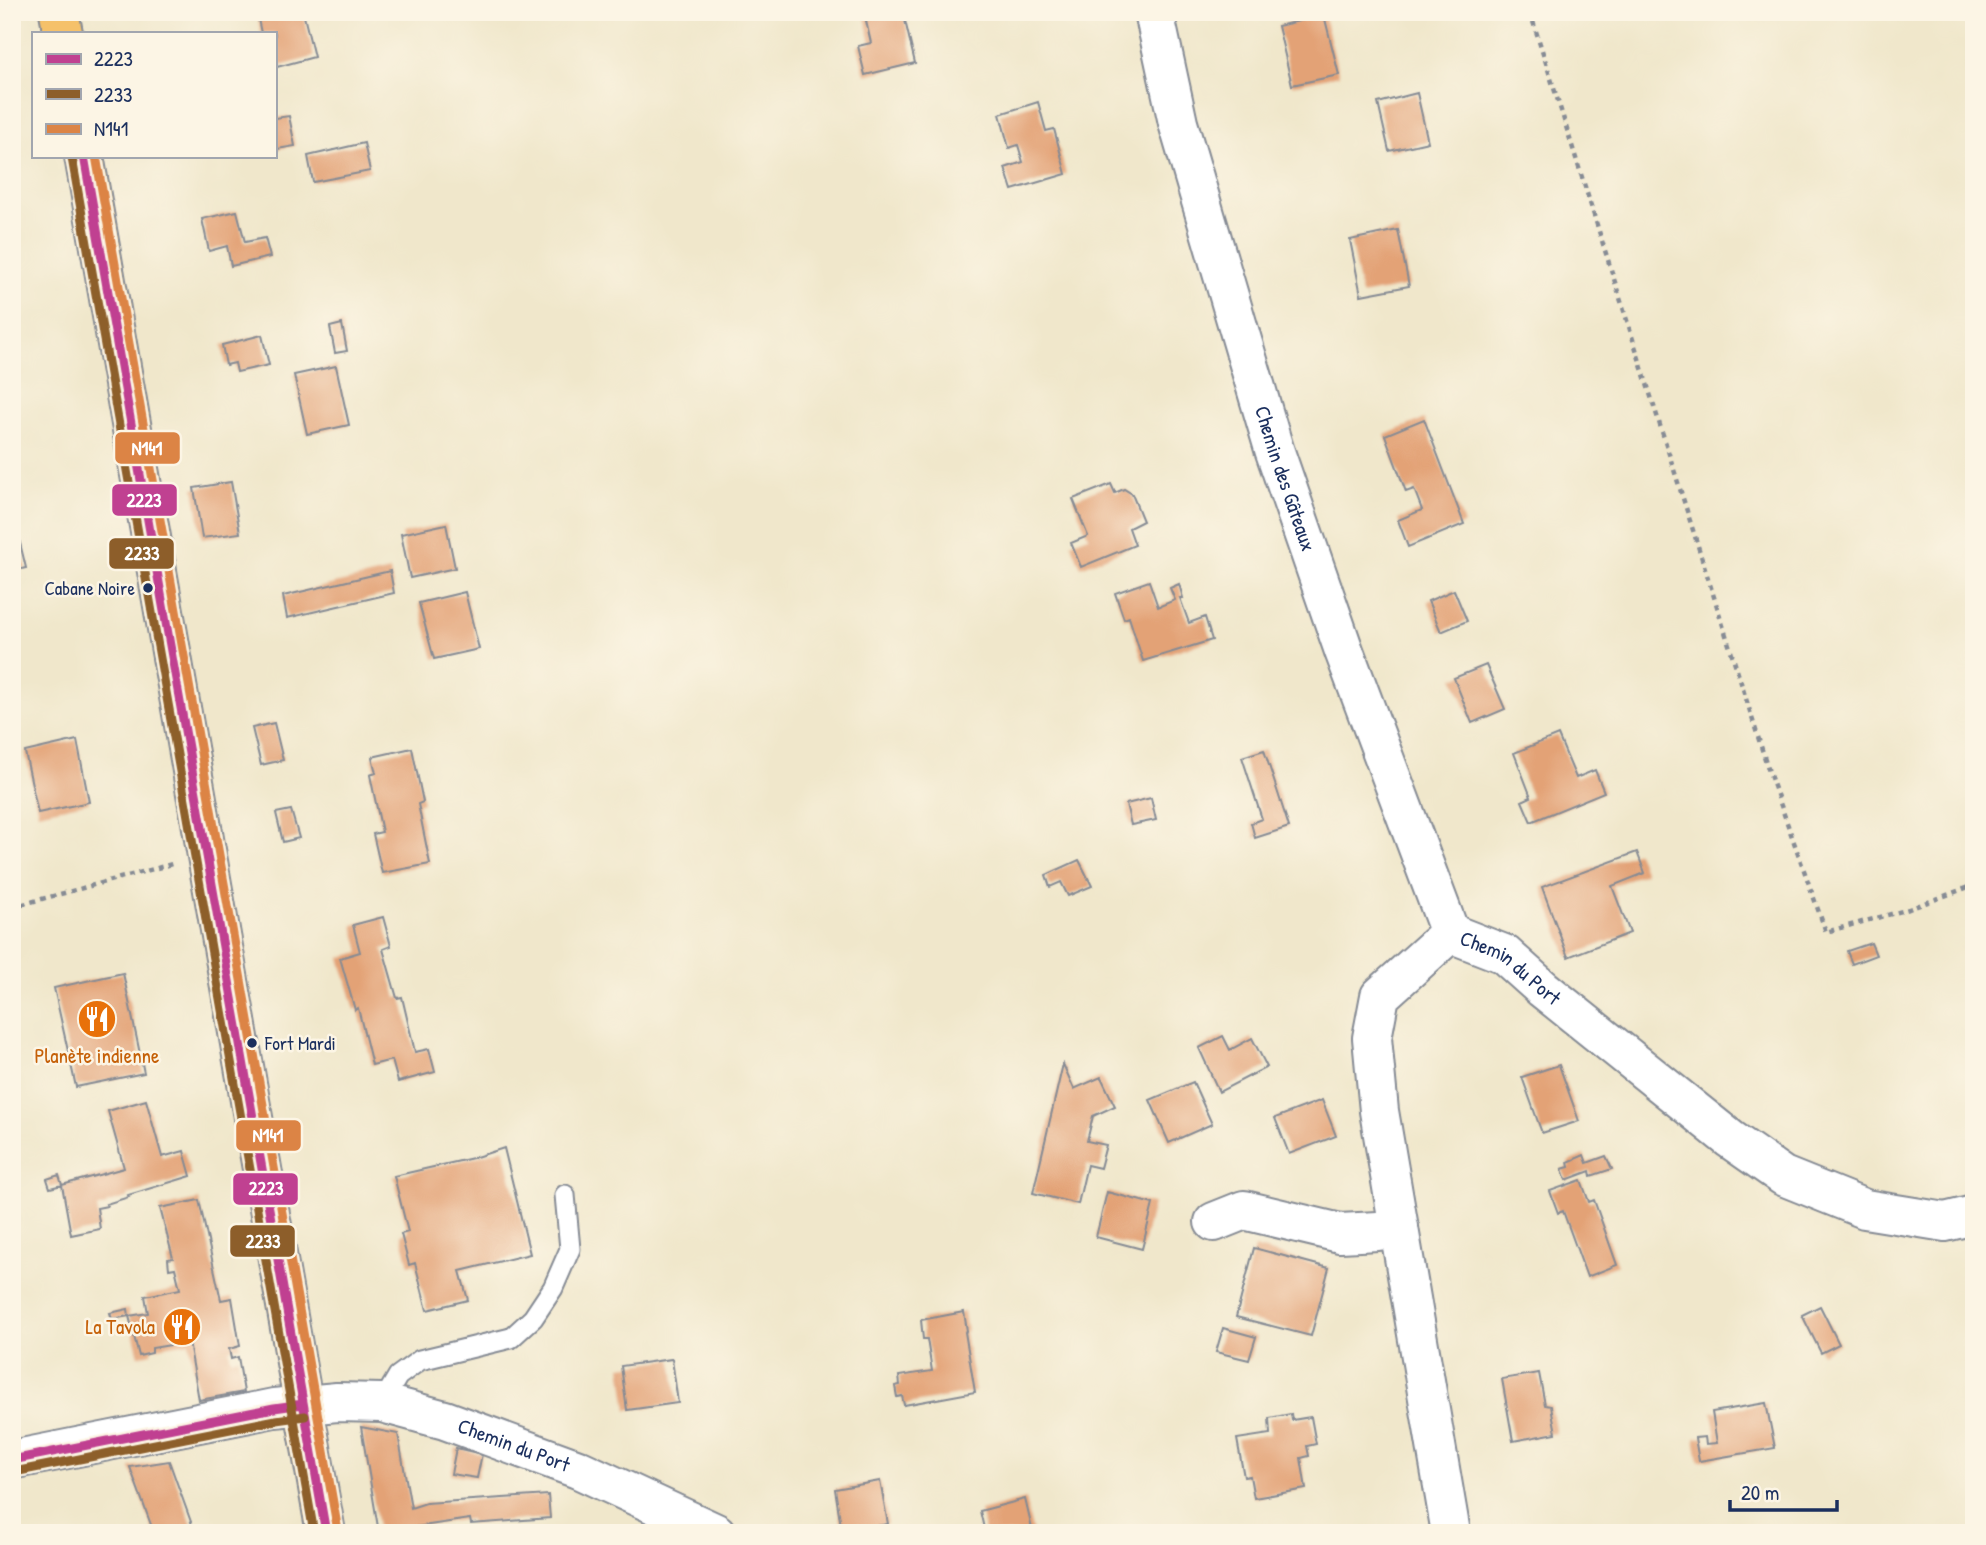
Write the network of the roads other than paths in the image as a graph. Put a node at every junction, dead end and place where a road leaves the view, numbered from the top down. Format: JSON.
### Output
{"nodes":[{"id":1,"x":59,"y":12,"type":"edge"},
{"id":2,"x":1154,"y":12,"type":"edge"},
{"id":3,"x":63,"y":32,"type":"edge"},
{"id":4,"x":84,"y":158,"type":"edge"},
{"id":5,"x":1450,"y":933,"type":"junction"},
{"id":6,"x":565,"y":1195,"type":"dead end"},
{"id":7,"x":1974,"y":1215,"type":"edge"},
{"id":8,"x":1214,"y":1222,"type":"dead end"},
{"id":9,"x":1399,"y":1228,"type":"junction"},
{"id":10,"x":382,"y":1403,"type":"junction"},
{"id":11,"x":303,"y":1404,"type":"junction"},
{"id":12,"x":12,"y":1460,"type":"edge"},
{"id":13,"x":326,"y":1533,"type":"edge"},
{"id":14,"x":716,"y":1533,"type":"edge"},
{"id":15,"x":1451,"y":1533,"type":"edge"}],
"edges":[{"from":1,"to":3,"type":"main road"},
{"from":2,"to":5,"type":"street","name":"Chemin des Gâteaux"},
{"from":4,"to":11,"type":"main road"},
{"from":5,"to":7,"type":"street","name":"Chemin du Port"},
{"from":5,"to":9,"type":"street","name":"Chemin du Port"},
{"from":6,"to":10,"type":"lane"},
{"from":8,"to":9,"type":"street"},
{"from":9,"to":15,"type":"street","name":"Chemin du Port"},
{"from":10,"to":11,"type":"street","name":"Chemin du Port"},
{"from":10,"to":14,"type":"street","name":"Chemin du Port"},
{"from":11,"to":12,"type":"street","name":"Chemin du Port"},
{"from":11,"to":13,"type":"main road"}]}
